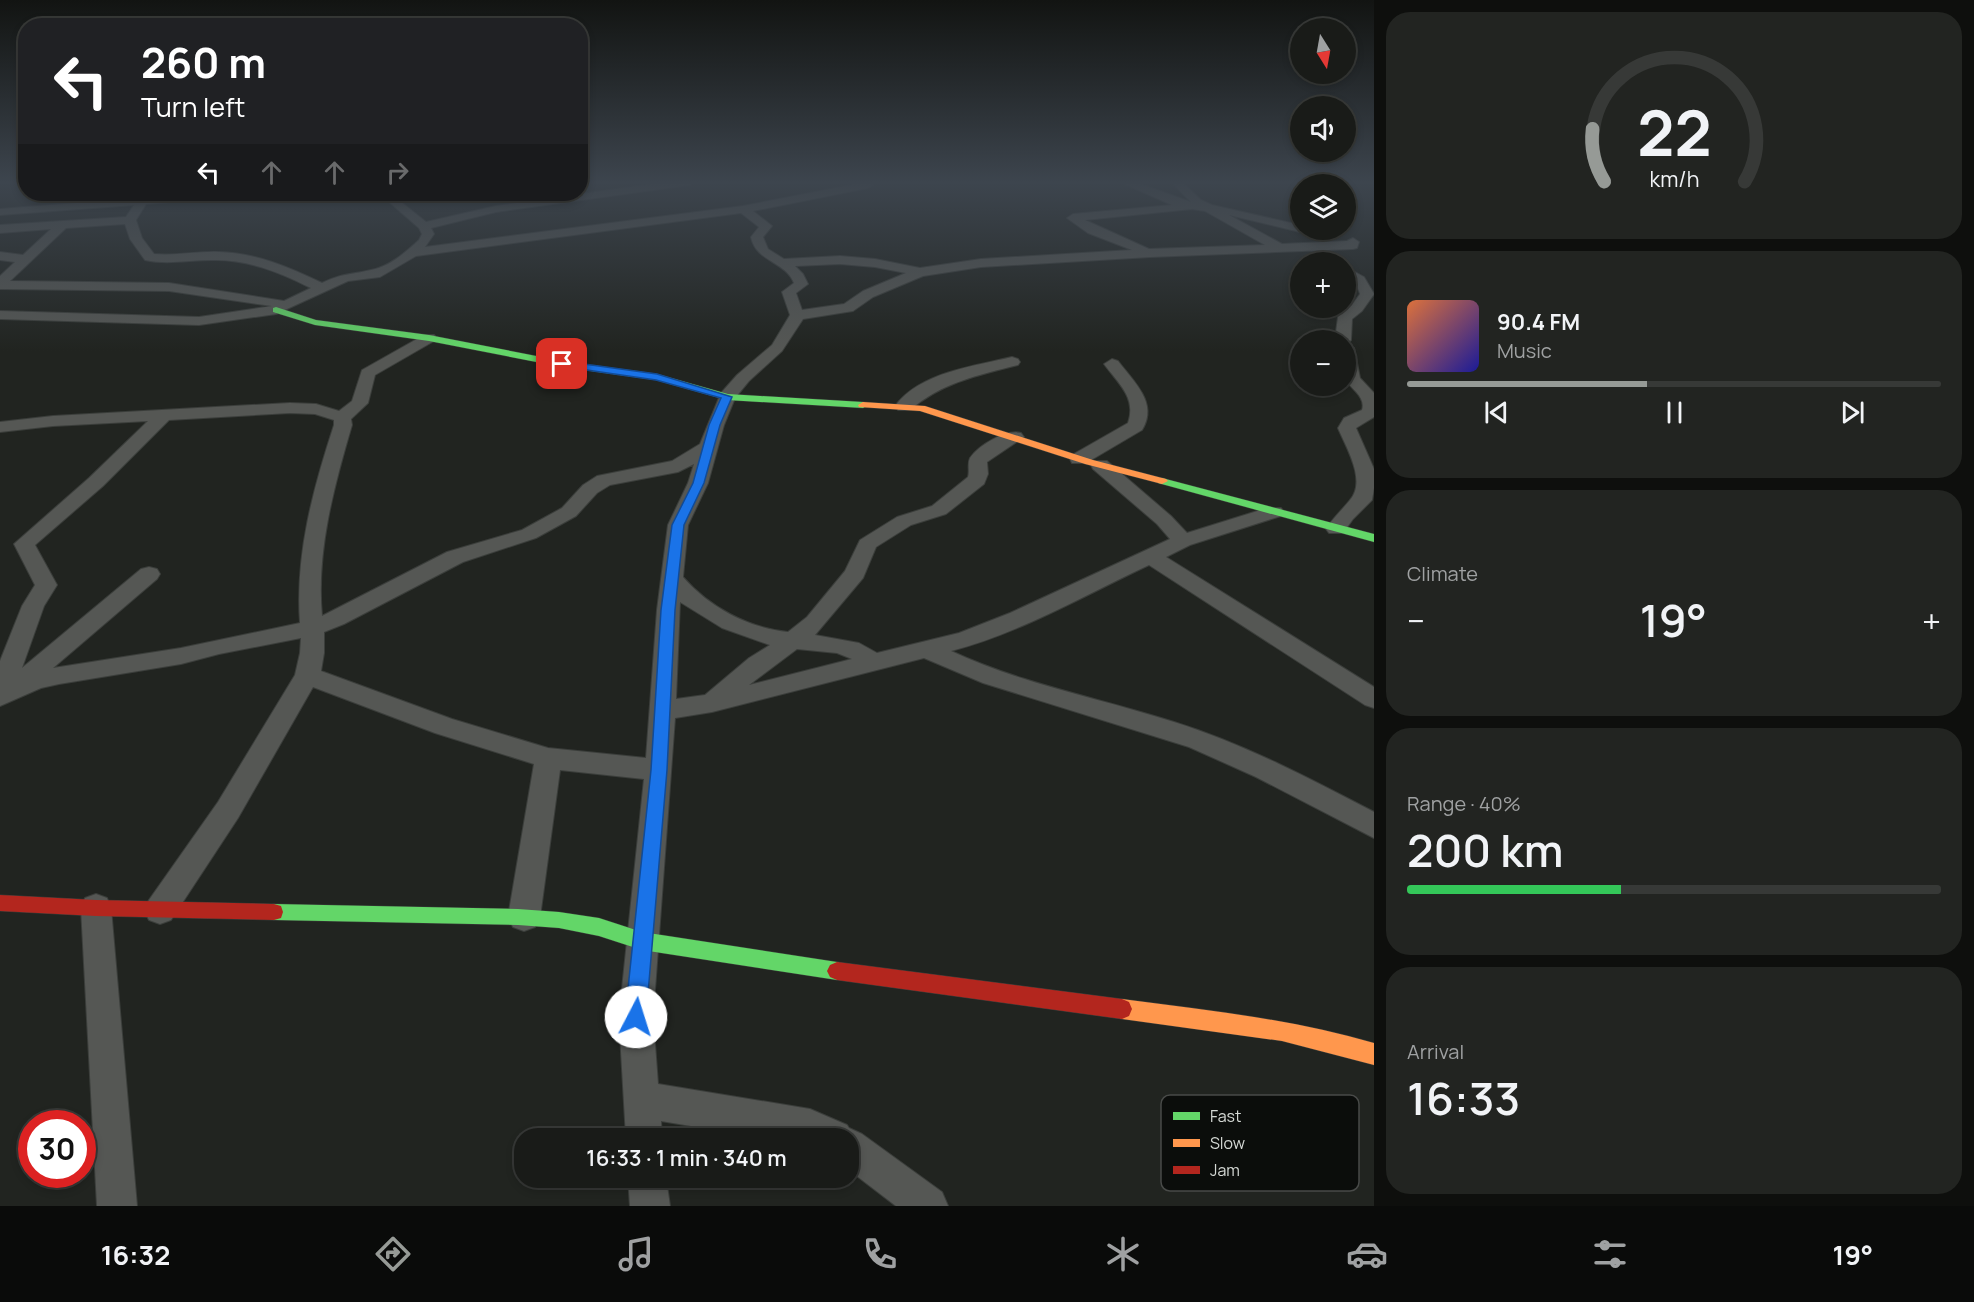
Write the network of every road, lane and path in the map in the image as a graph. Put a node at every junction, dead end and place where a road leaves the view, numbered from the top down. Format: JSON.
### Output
{"nodes":[{"id":1,"x":48,"y":238,"type":"edge"},
{"id":2,"x":136,"y":238,"type":"edge"},
{"id":3,"x":426,"y":238,"type":"edge"},
{"id":4,"x":494,"y":238,"type":"edge"},
{"id":5,"x":757,"y":238,"type":"edge"},
{"id":6,"x":1113,"y":238,"type":"edge"},
{"id":7,"x":1262,"y":238,"type":"edge"},
{"id":8,"x":1351,"y":240,"type":"edge"},
{"id":9,"x":424,"y":242,"type":"junction"},
{"id":10,"x":1277,"y":247,"type":"junction"},
{"id":11,"x":445,"y":249,"type":"junction"},
{"id":12,"x":1296,"y":252,"type":"edge"},
{"id":13,"x":412,"y":253,"type":"junction"},
{"id":14,"x":1150,"y":253,"type":"junction"},
{"id":15,"x":0,"y":256,"type":"edge"},
{"id":16,"x":26,"y":260,"type":"junction"},
{"id":17,"x":784,"y":263,"type":"junction"},
{"id":18,"x":920,"y":272,"type":"junction"},
{"id":19,"x":1356,"y":277,"type":"edge"},
{"id":20,"x":0,"y":284,"type":"edge"},
{"id":21,"x":321,"y":288,"type":"junction"},
{"id":22,"x":281,"y":307,"type":"junction"},
{"id":23,"x":1356,"y":309,"type":"edge"},
{"id":24,"x":0,"y":315,"type":"edge"},
{"id":25,"x":797,"y":315,"type":"junction"},
{"id":26,"x":429,"y":338,"type":"junction"},
{"id":27,"x":1012,"y":362,"type":"dead end"},
{"id":28,"x":1112,"y":364,"type":"dead end"},
{"id":29,"x":1356,"y":383,"type":"edge"},
{"id":30,"x":727,"y":397,"type":"junction"},
{"id":31,"x":904,"y":406,"type":"junction"},
{"id":32,"x":164,"y":415,"type":"junction"},
{"id":33,"x":342,"y":417,"type":"junction"},
{"id":34,"x":0,"y":427,"type":"edge"},
{"id":35,"x":1014,"y":437,"type":"junction"},
{"id":36,"x":711,"y":446,"type":"junction"},
{"id":37,"x":1079,"y":459,"type":"junction"},
{"id":38,"x":1367,"y":461,"type":"edge"},
{"id":39,"x":1100,"y":465,"type":"junction"},
{"id":40,"x":1274,"y":512,"type":"junction"},
{"id":41,"x":1336,"y":529,"type":"junction"},
{"id":42,"x":1374,"y":538,"type":"edge"},
{"id":43,"x":1182,"y":541,"type":"junction"},
{"id":44,"x":1150,"y":556,"type":"junction"},
{"id":45,"x":149,"y":574,"type":"dead end"},
{"id":46,"x":672,"y":579,"type":"junction"},
{"id":47,"x":313,"y":628,"type":"junction"},
{"id":48,"x":794,"y":640,"type":"junction"},
{"id":49,"x":926,"y":649,"type":"junction"},
{"id":50,"x":874,"y":663,"type":"junction"},
{"id":51,"x":307,"y":675,"type":"junction"},
{"id":52,"x":3,"y":694,"type":"edge"},
{"id":53,"x":1374,"y":699,"type":"edge"},
{"id":54,"x":712,"y":703,"type":"junction"},
{"id":55,"x":661,"y":711,"type":"junction"},
{"id":56,"x":548,"y":758,"type":"junction"},
{"id":57,"x":659,"y":770,"type":"junction"},
{"id":58,"x":1374,"y":826,"type":"edge"},
{"id":59,"x":0,"y":903,"type":"edge"},
{"id":60,"x":96,"y":908,"type":"junction"},
{"id":61,"x":160,"y":910,"type":"junction"},
{"id":62,"x":524,"y":917,"type":"junction"},
{"id":63,"x":642,"y":940,"type":"junction"},
{"id":64,"x":1374,"y":1054,"type":"edge"},
{"id":65,"x":640,"y":1099,"type":"junction"},
{"id":66,"x":643,"y":1128,"type":"edge"},
{"id":67,"x":810,"y":1128,"type":"edge"},
{"id":68,"x":859,"y":1154,"type":"edge"},
{"id":69,"x":648,"y":1188,"type":"edge"},
{"id":70,"x":117,"y":1206,"type":"edge"},
{"id":71,"x":650,"y":1206,"type":"edge"},
{"id":72,"x":928,"y":1206,"type":"edge"}],
"edges":[{"from":1,"to":16,"type":"street"},
{"from":2,"to":21,"type":"street"},
{"from":3,"to":9,"type":"street"},
{"from":4,"to":11,"type":"street"},
{"from":5,"to":17,"type":"street"},
{"from":6,"to":14,"type":"street"},
{"from":7,"to":10,"type":"street"},
{"from":8,"to":10,"type":"street"},
{"from":9,"to":11,"type":"street"},
{"from":9,"to":13,"type":"street"},
{"from":10,"to":12,"type":"street"},
{"from":10,"to":14,"type":"street"},
{"from":11,"to":13,"type":"street"},
{"from":13,"to":21,"type":"street"},
{"from":14,"to":18,"type":"street"},
{"from":15,"to":16,"type":"street"},
{"from":16,"to":20,"type":"street"},
{"from":17,"to":18,"type":"street"},
{"from":17,"to":25,"type":"street"},
{"from":18,"to":25,"type":"street"},
{"from":19,"to":23,"type":"street"},
{"from":20,"to":22,"type":"street"},
{"from":21,"to":22,"type":"street"},
{"from":22,"to":24,"type":"street"},
{"from":22,"to":26,"type":"street"},
{"from":25,"to":30,"type":"street"},
{"from":26,"to":30,"type":"street"},
{"from":26,"to":33,"type":"street"},
{"from":27,"to":31,"type":"street"},
{"from":28,"to":37,"type":"street"},
{"from":29,"to":38,"type":"street"},
{"from":30,"to":31,"type":"street"},
{"from":30,"to":36,"type":"street"},
{"from":31,"to":35,"type":"street"},
{"from":32,"to":33,"type":"street"},
{"from":32,"to":34,"type":"street"},
{"from":32,"to":52,"type":"street"},
{"from":33,"to":47,"type":"street"},
{"from":35,"to":37,"type":"street"},
{"from":35,"to":48,"type":"street"},
{"from":36,"to":46,"type":"street"},
{"from":36,"to":47,"type":"street"},
{"from":37,"to":39,"type":"street"},
{"from":38,"to":41,"type":"street"},
{"from":39,"to":40,"type":"street"},
{"from":39,"to":43,"type":"street"},
{"from":40,"to":41,"type":"street"},
{"from":40,"to":43,"type":"street"},
{"from":41,"to":42,"type":"street"},
{"from":43,"to":44,"type":"street"},
{"from":44,"to":49,"type":"street"},
{"from":44,"to":53,"type":"street"},
{"from":45,"to":52,"type":"street"},
{"from":46,"to":48,"type":"street"},
{"from":46,"to":55,"type":"street"},
{"from":47,"to":51,"type":"street"},
{"from":47,"to":52,"type":"street"},
{"from":48,"to":50,"type":"street"},
{"from":48,"to":54,"type":"street"},
{"from":49,"to":50,"type":"street"},
{"from":49,"to":58,"type":"street"},
{"from":50,"to":54,"type":"street"},
{"from":51,"to":56,"type":"street"},
{"from":51,"to":61,"type":"street"},
{"from":54,"to":55,"type":"street"},
{"from":55,"to":57,"type":"street"},
{"from":56,"to":57,"type":"street"},
{"from":56,"to":62,"type":"street"},
{"from":57,"to":63,"type":"street"},
{"from":59,"to":60,"type":"street"},
{"from":60,"to":61,"type":"street"},
{"from":60,"to":70,"type":"street"},
{"from":61,"to":62,"type":"street"},
{"from":62,"to":63,"type":"street"},
{"from":63,"to":64,"type":"street"},
{"from":63,"to":65,"type":"street"},
{"from":65,"to":66,"type":"street"},
{"from":65,"to":67,"type":"street"},
{"from":68,"to":72,"type":"street"},
{"from":69,"to":71,"type":"street"}]}
